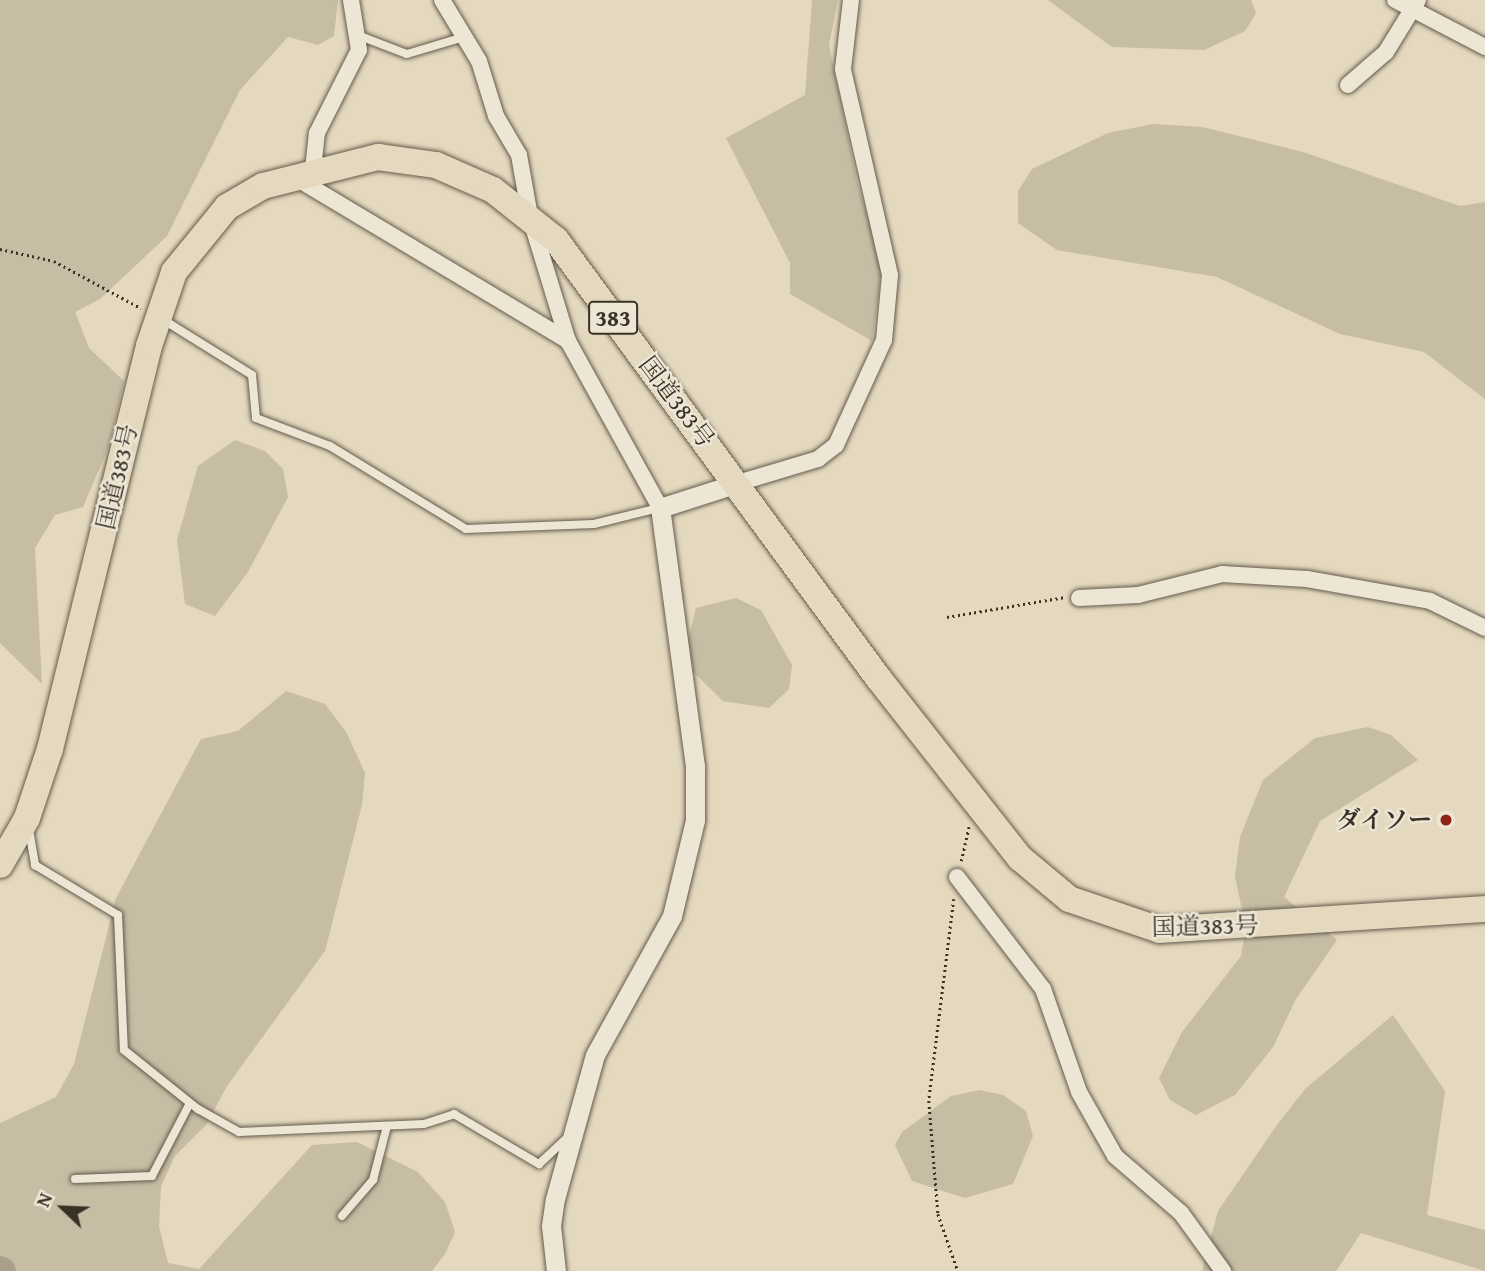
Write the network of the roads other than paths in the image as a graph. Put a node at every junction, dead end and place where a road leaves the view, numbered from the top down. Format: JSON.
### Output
{"nodes":[{"id":1,"x":351,"y":0,"type":"edge"},
{"id":2,"x":442,"y":0,"type":"edge"},
{"id":3,"x":850,"y":0,"type":"edge"},
{"id":4,"x":1395,"y":0,"type":"edge"},
{"id":5,"x":1415,"y":5,"type":"edge"},
{"id":6,"x":360,"y":36,"type":"junction"},
{"id":7,"x":464,"y":37,"type":"junction"},
{"id":8,"x":1485,"y":47,"type":"edge"},
{"id":9,"x":1348,"y":85,"type":"dead end"},
{"id":10,"x":302,"y":172,"type":"junction"},
{"id":11,"x":530,"y":217,"type":"junction"},
{"id":12,"x":160,"y":318,"type":"junction"},
{"id":13,"x":568,"y":341,"type":"junction"},
{"id":14,"x":738,"y":483,"type":"junction"},
{"id":15,"x":660,"y":508,"type":"junction"},
{"id":16,"x":1079,"y":598,"type":"road end"},
{"id":17,"x":1485,"y":628,"type":"edge"},
{"id":18,"x":29,"y":813,"type":"junction"},
{"id":19,"x":0,"y":865,"type":"edge"},
{"id":20,"x":957,"y":877,"type":"road end"},
{"id":21,"x":1485,"y":909,"type":"edge"},
{"id":22,"x":190,"y":1103,"type":"junction"},
{"id":23,"x":387,"y":1126,"type":"junction"},
{"id":24,"x":575,"y":1130,"type":"junction"},
{"id":25,"x":75,"y":1179,"type":"dead end"},
{"id":26,"x":342,"y":1216,"type":"dead end"},
{"id":27,"x":556,"y":1271,"type":"edge"},
{"id":28,"x":1223,"y":1271,"type":"edge"}],
"edges":[{"from":1,"to":6,"type":"street"},
{"from":2,"to":7,"type":"street"},
{"from":3,"to":14,"type":"street"},
{"from":4,"to":5,"type":"street"},
{"from":5,"to":8,"type":"street"},
{"from":5,"to":9,"type":"street"},
{"from":6,"to":7,"type":"lane"},
{"from":6,"to":10,"type":"street"},
{"from":7,"to":11,"type":"street"},
{"from":10,"to":11,"type":"highway","name":"国道383号","number":"383"},
{"from":10,"to":12,"type":"highway","name":"国道383号","number":"383"},
{"from":10,"to":13,"type":"street"},
{"from":11,"to":13,"type":"street"},
{"from":11,"to":14,"type":"highway","name":"国道383号","number":"383"},
{"from":12,"to":15,"type":"lane"},
{"from":12,"to":18,"type":"highway","name":"国道383号","number":"383"},
{"from":13,"to":15,"type":"street"},
{"from":14,"to":15,"type":"street"},
{"from":14,"to":21,"type":"highway","name":"国道383号","number":"383"},
{"from":15,"to":24,"type":"street"},
{"from":16,"to":17,"type":"street"},
{"from":18,"to":19,"type":"highway","name":"国道383号","number":"383"},
{"from":18,"to":22,"type":"lane"},
{"from":20,"to":28,"type":"street"},
{"from":22,"to":23,"type":"lane"},
{"from":22,"to":25,"type":"lane"},
{"from":23,"to":24,"type":"lane"},
{"from":23,"to":26,"type":"lane"},
{"from":24,"to":27,"type":"street"}]}
